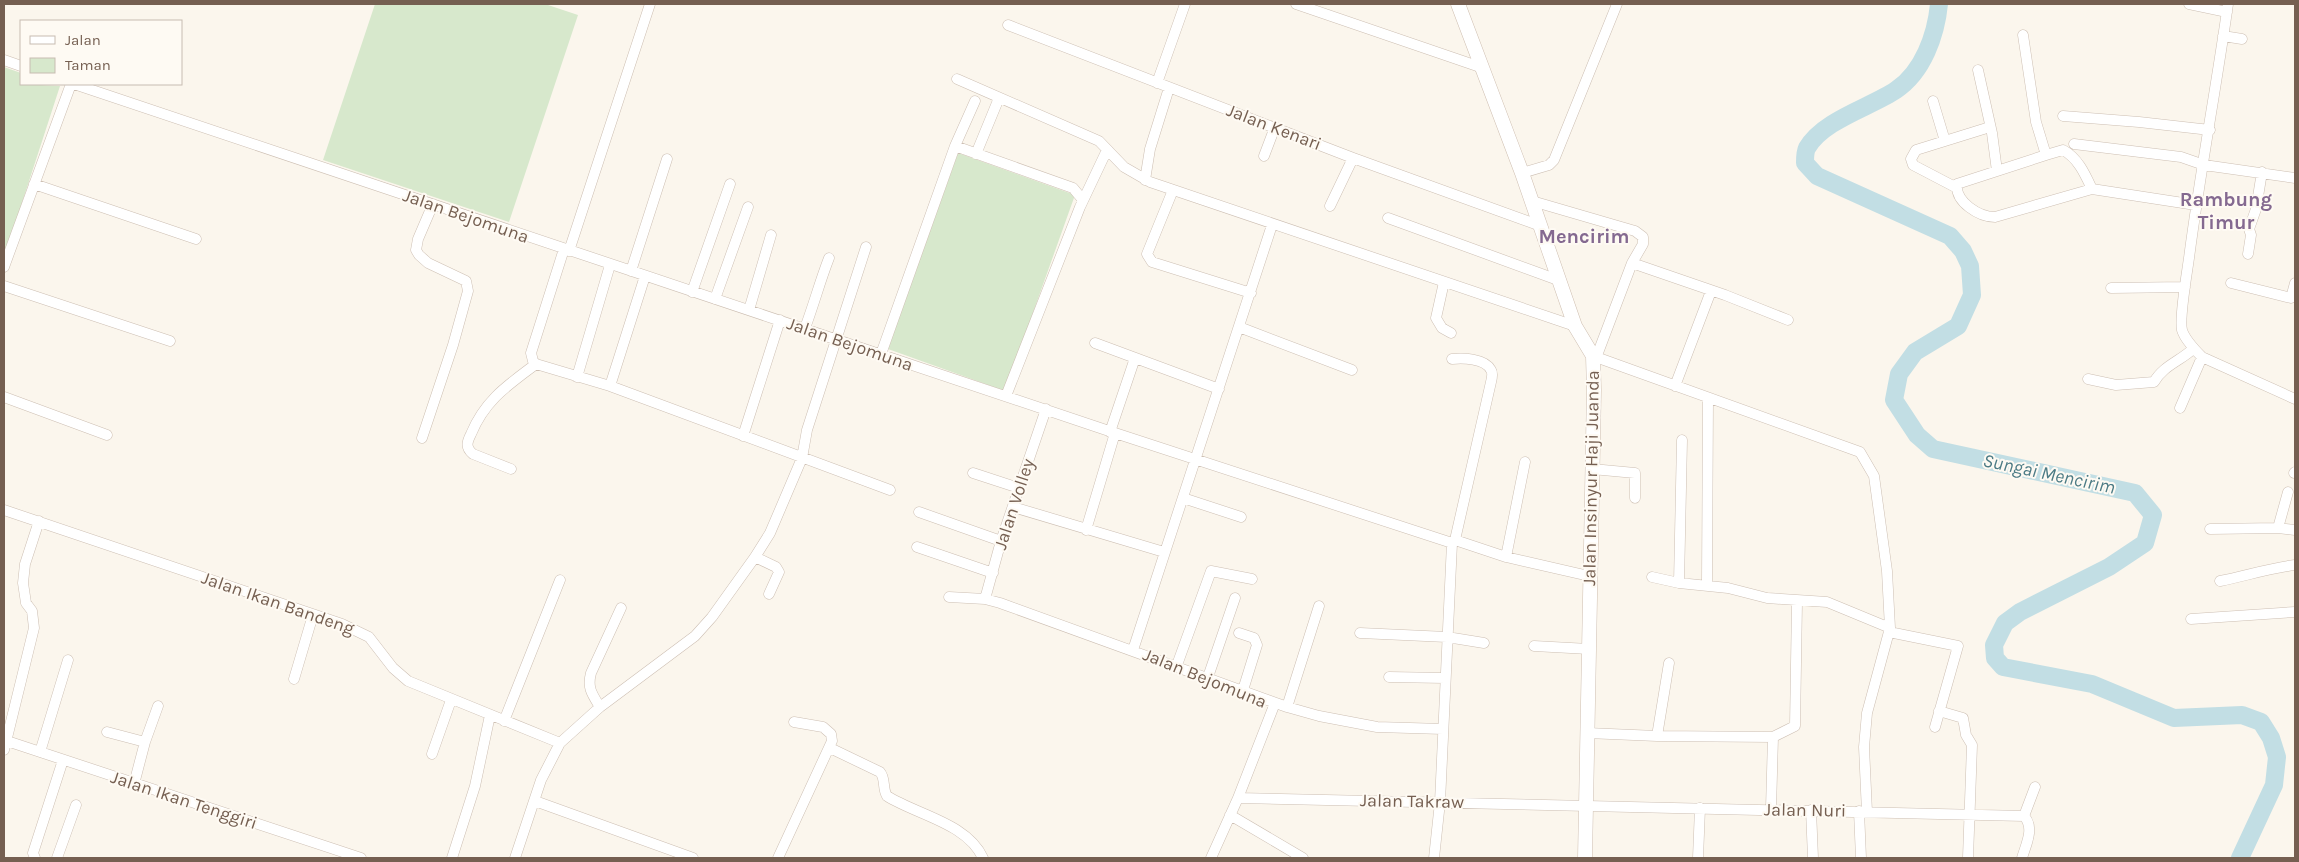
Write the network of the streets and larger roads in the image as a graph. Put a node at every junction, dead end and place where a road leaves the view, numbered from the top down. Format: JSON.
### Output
{"nodes":[{"id":1,"x":650,"y":4,"type":"edge"},
{"id":2,"x":1185,"y":4,"type":"edge"},
{"id":3,"x":1296,"y":4,"type":"edge"},
{"id":4,"x":1458,"y":4,"type":"edge"},
{"id":5,"x":1617,"y":4,"type":"edge"},
{"id":6,"x":2189,"y":4,"type":"edge"},
{"id":7,"x":2228,"y":8,"type":"edge"},
{"id":8,"x":1008,"y":25,"type":"dead end"},
{"id":9,"x":2023,"y":35,"type":"dead end"},
{"id":10,"x":2224,"y":36,"type":"junction"},
{"id":11,"x":2242,"y":39,"type":"dead end"},
{"id":12,"x":4,"y":60,"type":"edge"},
{"id":13,"x":20,"y":66,"type":"edge"},
{"id":14,"x":1483,"y":68,"type":"junction"},
{"id":15,"x":1978,"y":70,"type":"dead end"},
{"id":16,"x":956,"y":79,"type":"dead end"},
{"id":17,"x":1157,"y":83,"type":"junction"},
{"id":18,"x":72,"y":85,"type":"edge"},
{"id":19,"x":75,"y":85,"type":"edge"},
{"id":20,"x":1169,"y":88,"type":"junction"},
{"id":21,"x":999,"y":98,"type":"junction"},
{"id":22,"x":975,"y":101,"type":"dead end"},
{"id":23,"x":1933,"y":101,"type":"dead end"},
{"id":24,"x":2063,"y":116,"type":"dead end"},
{"id":25,"x":1275,"y":126,"type":"junction"},
{"id":26,"x":1990,"y":127,"type":"junction"},
{"id":27,"x":2210,"y":130,"type":"junction"},
{"id":28,"x":1945,"y":141,"type":"junction"},
{"id":29,"x":2074,"y":144,"type":"dead end"},
{"id":30,"x":955,"y":146,"type":"junction"},
{"id":31,"x":1107,"y":150,"type":"junction"},
{"id":32,"x":976,"y":154,"type":"junction"},
{"id":33,"x":2046,"y":155,"type":"junction"},
{"id":34,"x":1264,"y":156,"type":"dead end"},
{"id":35,"x":1353,"y":158,"type":"junction"},
{"id":36,"x":667,"y":159,"type":"dead end"},
{"id":37,"x":2204,"y":165,"type":"junction"},
{"id":38,"x":1997,"y":171,"type":"junction"},
{"id":39,"x":2262,"y":172,"type":"junction"},
{"id":40,"x":1522,"y":173,"type":"junction"},
{"id":41,"x":2295,"y":178,"type":"edge"},
{"id":42,"x":1145,"y":180,"type":"junction"},
{"id":43,"x":34,"y":184,"type":"junction"},
{"id":44,"x":730,"y":184,"type":"dead end"},
{"id":45,"x":1956,"y":188,"type":"junction"},
{"id":46,"x":2092,"y":189,"type":"junction"},
{"id":47,"x":1173,"y":190,"type":"junction"},
{"id":48,"x":1083,"y":200,"type":"junction"},
{"id":49,"x":1532,"y":201,"type":"junction"},
{"id":50,"x":434,"y":204,"type":"junction"},
{"id":51,"x":2196,"y":205,"type":"junction"},
{"id":52,"x":1330,"y":206,"type":"dead end"},
{"id":53,"x":748,"y":207,"type":"dead end"},
{"id":54,"x":1388,"y":218,"type":"dead end"},
{"id":55,"x":1272,"y":225,"type":"junction"},
{"id":56,"x":1541,"y":226,"type":"junction"},
{"id":57,"x":771,"y":235,"type":"dead end"},
{"id":58,"x":196,"y":239,"type":"dead end"},
{"id":59,"x":866,"y":246,"type":"dead end"},
{"id":60,"x":566,"y":250,"type":"junction"},
{"id":61,"x":2248,"y":254,"type":"dead end"},
{"id":62,"x":829,"y":258,"type":"dead end"},
{"id":63,"x":1632,"y":263,"type":"junction"},
{"id":64,"x":610,"y":265,"type":"junction"},
{"id":65,"x":4,"y":267,"type":"edge"},
{"id":66,"x":631,"y":271,"type":"junction"},
{"id":67,"x":645,"y":276,"type":"junction"},
{"id":68,"x":1558,"y":280,"type":"junction"},
{"id":69,"x":1444,"y":282,"type":"junction"},
{"id":70,"x":2231,"y":283,"type":"dead end"},
{"id":71,"x":2295,"y":283,"type":"edge"},
{"id":72,"x":4,"y":286,"type":"edge"},
{"id":73,"x":2185,"y":287,"type":"junction"},
{"id":74,"x":2111,"y":288,"type":"dead end"},
{"id":75,"x":1711,"y":291,"type":"junction"},
{"id":76,"x":692,"y":292,"type":"junction"},
{"id":77,"x":1251,"y":294,"type":"junction"},
{"id":78,"x":715,"y":299,"type":"junction"},
{"id":79,"x":749,"y":310,"type":"junction"},
{"id":80,"x":780,"y":320,"type":"junction"},
{"id":81,"x":1788,"y":320,"type":"dead end"},
{"id":82,"x":1576,"y":326,"type":"junction"},
{"id":83,"x":1239,"y":327,"type":"junction"},
{"id":84,"x":805,"y":328,"type":"junction"},
{"id":85,"x":1451,"y":333,"type":"dead end"},
{"id":86,"x":835,"y":339,"type":"junction"},
{"id":87,"x":170,"y":341,"type":"dead end"},
{"id":88,"x":1095,"y":343,"type":"dead end"},
{"id":89,"x":2193,"y":349,"type":"junction"},
{"id":90,"x":881,"y":354,"type":"junction"},
{"id":91,"x":1594,"y":357,"type":"junction"},
{"id":92,"x":2202,"y":357,"type":"junction"},
{"id":93,"x":1135,"y":358,"type":"junction"},
{"id":94,"x":1452,"y":359,"type":"dead end"},
{"id":95,"x":536,"y":364,"type":"junction"},
{"id":96,"x":1352,"y":370,"type":"dead end"},
{"id":97,"x":578,"y":377,"type":"junction"},
{"id":98,"x":2088,"y":379,"type":"dead end"},
{"id":99,"x":610,"y":386,"type":"junction"},
{"id":100,"x":1675,"y":386,"type":"junction"},
{"id":101,"x":1219,"y":389,"type":"junction"},
{"id":102,"x":1006,"y":396,"type":"junction"},
{"id":103,"x":4,"y":397,"type":"edge"},
{"id":104,"x":1708,"y":398,"type":"junction"},
{"id":105,"x":2295,"y":399,"type":"edge"},
{"id":106,"x":2180,"y":408,"type":"dead end"},
{"id":107,"x":1046,"y":409,"type":"junction"},
{"id":108,"x":1112,"y":432,"type":"junction"},
{"id":109,"x":107,"y":435,"type":"dead end"},
{"id":110,"x":743,"y":436,"type":"junction"},
{"id":111,"x":422,"y":438,"type":"dead end"},
{"id":112,"x":1682,"y":440,"type":"dead end"},
{"id":113,"x":802,"y":458,"type":"junction"},
{"id":114,"x":1196,"y":459,"type":"junction"},
{"id":115,"x":1525,"y":462,"type":"dead end"},
{"id":116,"x":1592,"y":469,"type":"junction"},
{"id":117,"x":512,"y":470,"type":"dead end"},
{"id":118,"x":973,"y":474,"type":"dead end"},
{"id":119,"x":1018,"y":488,"type":"junction"},
{"id":120,"x":890,"y":490,"type":"dead end"},
{"id":121,"x":2288,"y":492,"type":"dead end"},
{"id":122,"x":1183,"y":498,"type":"junction"},
{"id":123,"x":1635,"y":498,"type":"dead end"},
{"id":124,"x":1012,"y":507,"type":"junction"},
{"id":125,"x":4,"y":510,"type":"edge"},
{"id":126,"x":919,"y":512,"type":"dead end"},
{"id":127,"x":1241,"y":517,"type":"dead end"},
{"id":128,"x":39,"y":521,"type":"junction"},
{"id":129,"x":2278,"y":528,"type":"junction"},
{"id":130,"x":2210,"y":529,"type":"dead end"},
{"id":131,"x":1086,"y":530,"type":"junction"},
{"id":132,"x":2295,"y":530,"type":"edge"},
{"id":133,"x":1001,"y":541,"type":"junction"},
{"id":134,"x":1454,"y":542,"type":"junction"},
{"id":135,"x":917,"y":547,"type":"dead end"},
{"id":136,"x":1164,"y":552,"type":"junction"},
{"id":137,"x":755,"y":557,"type":"junction"},
{"id":138,"x":1506,"y":557,"type":"junction"},
{"id":139,"x":2295,"y":564,"type":"edge"},
{"id":140,"x":992,"y":573,"type":"junction"},
{"id":141,"x":1590,"y":576,"type":"junction"},
{"id":142,"x":1652,"y":577,"type":"dead end"},
{"id":143,"x":1252,"y":579,"type":"dead end"},
{"id":144,"x":560,"y":580,"type":"dead end"},
{"id":145,"x":2220,"y":581,"type":"dead end"},
{"id":146,"x":1679,"y":582,"type":"junction"},
{"id":147,"x":1707,"y":585,"type":"junction"},
{"id":148,"x":769,"y":594,"type":"dead end"},
{"id":149,"x":948,"y":598,"type":"dead end"},
{"id":150,"x":1236,"y":598,"type":"dead end"},
{"id":151,"x":986,"y":599,"type":"junction"},
{"id":152,"x":1797,"y":602,"type":"junction"},
{"id":153,"x":1319,"y":606,"type":"dead end"},
{"id":154,"x":621,"y":608,"type":"dead end"},
{"id":155,"x":2295,"y":612,"type":"edge"},
{"id":156,"x":313,"y":614,"type":"junction"},
{"id":157,"x":2191,"y":620,"type":"dead end"},
{"id":158,"x":1890,"y":630,"type":"junction"},
{"id":159,"x":1239,"y":633,"type":"dead end"},
{"id":160,"x":1360,"y":634,"type":"dead end"},
{"id":161,"x":1447,"y":637,"type":"junction"},
{"id":162,"x":1484,"y":643,"type":"dead end"},
{"id":163,"x":1534,"y":646,"type":"dead end"},
{"id":164,"x":1589,"y":649,"type":"junction"},
{"id":165,"x":1133,"y":650,"type":"junction"},
{"id":166,"x":68,"y":660,"type":"dead end"},
{"id":167,"x":1670,"y":663,"type":"dead end"},
{"id":168,"x":1177,"y":665,"type":"junction"},
{"id":169,"x":1389,"y":676,"type":"dead end"},
{"id":170,"x":1208,"y":677,"type":"junction"},
{"id":171,"x":1445,"y":678,"type":"junction"},
{"id":172,"x":294,"y":679,"type":"dead end"},
{"id":173,"x":1243,"y":690,"type":"junction"},
{"id":174,"x":451,"y":700,"type":"junction"},
{"id":175,"x":1274,"y":702,"type":"junction"},
{"id":176,"x":158,"y":706,"type":"dead end"},
{"id":177,"x":600,"y":707,"type":"junction"},
{"id":178,"x":1287,"y":707,"type":"junction"},
{"id":179,"x":1939,"y":711,"type":"junction"},
{"id":180,"x":490,"y":715,"type":"junction"},
{"id":181,"x":504,"y":721,"type":"junction"},
{"id":182,"x":794,"y":722,"type":"dead end"},
{"id":183,"x":1935,"y":727,"type":"dead end"},
{"id":184,"x":1443,"y":728,"type":"junction"},
{"id":185,"x":107,"y":732,"type":"dead end"},
{"id":186,"x":1587,"y":733,"type":"junction"},
{"id":187,"x":1657,"y":736,"type":"junction"},
{"id":188,"x":1773,"y":737,"type":"junction"},
{"id":189,"x":145,"y":742,"type":"junction"},
{"id":190,"x":560,"y":743,"type":"junction"},
{"id":191,"x":5,"y":745,"type":"edge"},
{"id":192,"x":830,"y":748,"type":"junction"},
{"id":193,"x":40,"y":752,"type":"junction"},
{"id":194,"x":432,"y":754,"type":"dead end"},
{"id":195,"x":62,"y":760,"type":"junction"},
{"id":196,"x":134,"y":784,"type":"junction"},
{"id":197,"x":2035,"y":787,"type":"dead end"},
{"id":198,"x":1238,"y":798,"type":"junction"},
{"id":199,"x":535,"y":801,"type":"junction"},
{"id":200,"x":1440,"y":802,"type":"junction"},
{"id":201,"x":1586,"y":804,"type":"junction"},
{"id":202,"x":76,"y":805,"type":"dead end"},
{"id":203,"x":1700,"y":808,"type":"junction"},
{"id":204,"x":1771,"y":809,"type":"junction"},
{"id":205,"x":1811,"y":810,"type":"junction"},
{"id":206,"x":1863,"y":811,"type":"junction"},
{"id":207,"x":1970,"y":814,"type":"junction"},
{"id":208,"x":1230,"y":816,"type":"junction"},
{"id":209,"x":2024,"y":816,"type":"junction"},
{"id":210,"x":664,"y":848,"type":"junction"},
{"id":211,"x":35,"y":858,"type":"edge"},
{"id":212,"x":57,"y":858,"type":"edge"},
{"id":213,"x":361,"y":858,"type":"edge"},
{"id":214,"x":452,"y":858,"type":"edge"},
{"id":215,"x":516,"y":858,"type":"edge"},
{"id":216,"x":660,"y":858,"type":"edge"},
{"id":217,"x":693,"y":858,"type":"edge"},
{"id":218,"x":778,"y":858,"type":"edge"},
{"id":219,"x":983,"y":858,"type":"edge"},
{"id":220,"x":1211,"y":858,"type":"edge"},
{"id":221,"x":1303,"y":858,"type":"edge"},
{"id":222,"x":1434,"y":858,"type":"edge"},
{"id":223,"x":1585,"y":858,"type":"edge"},
{"id":224,"x":1698,"y":858,"type":"edge"},
{"id":225,"x":1812,"y":858,"type":"edge"},
{"id":226,"x":1860,"y":858,"type":"edge"},
{"id":227,"x":1968,"y":858,"type":"edge"},
{"id":228,"x":2022,"y":858,"type":"edge"}],
"edges":[{"from":1,"to":60,"type":"street"},
{"from":2,"to":17,"type":"street"},
{"from":3,"to":14,"type":"street"},
{"from":4,"to":14,"type":"street","name":"Jalan Insinyur Haji Juanda"},
{"from":5,"to":40,"type":"street"},
{"from":6,"to":7,"type":"street"},
{"from":7,"to":10,"type":"street"},
{"from":8,"to":17,"type":"street","name":"Jalan Kenari"},
{"from":9,"to":33,"type":"street"},
{"from":10,"to":11,"type":"street"},
{"from":10,"to":27,"type":"street"},
{"from":12,"to":13,"type":"street"},
{"from":14,"to":40,"type":"street","name":"Jalan Insinyur Haji Juanda"},
{"from":15,"to":26,"type":"street"},
{"from":16,"to":21,"type":"street"},
{"from":17,"to":20,"type":"street","name":"Jalan Kenari"},
{"from":18,"to":43,"type":"street"},
{"from":19,"to":50,"type":"street","name":"Jalan Bejomuna"},
{"from":20,"to":25,"type":"street","name":"Jalan Kenari"},
{"from":20,"to":42,"type":"street"},
{"from":21,"to":31,"type":"street"},
{"from":21,"to":32,"type":"street"},
{"from":22,"to":30,"type":"street"},
{"from":23,"to":28,"type":"street"},
{"from":24,"to":27,"type":"street"},
{"from":25,"to":34,"type":"street"},
{"from":25,"to":35,"type":"street","name":"Jalan Kenari"},
{"from":26,"to":28,"type":"street"},
{"from":26,"to":38,"type":"street"},
{"from":27,"to":37,"type":"street"},
{"from":28,"to":45,"type":"street"},
{"from":29,"to":37,"type":"street"},
{"from":30,"to":32,"type":"street"},
{"from":30,"to":90,"type":"street"},
{"from":31,"to":42,"type":"street"},
{"from":31,"to":48,"type":"street"},
{"from":32,"to":48,"type":"street"},
{"from":33,"to":38,"type":"street"},
{"from":33,"to":46,"type":"street"},
{"from":35,"to":52,"type":"street"},
{"from":35,"to":56,"type":"street","name":"Jalan Kenari"},
{"from":36,"to":66,"type":"street"},
{"from":37,"to":39,"type":"street"},
{"from":37,"to":51,"type":"street"},
{"from":38,"to":45,"type":"street"},
{"from":39,"to":41,"type":"street"},
{"from":39,"to":61,"type":"street"},
{"from":40,"to":49,"type":"street","name":"Jalan Insinyur Haji Juanda"},
{"from":42,"to":47,"type":"street"},
{"from":43,"to":58,"type":"street"},
{"from":43,"to":65,"type":"street"},
{"from":44,"to":76,"type":"street"},
{"from":45,"to":46,"type":"street"},
{"from":46,"to":51,"type":"street"},
{"from":47,"to":55,"type":"street"},
{"from":47,"to":77,"type":"street"},
{"from":48,"to":102,"type":"street"},
{"from":49,"to":56,"type":"street","name":"Jalan Insinyur Haji Juanda"},
{"from":49,"to":63,"type":"street"},
{"from":50,"to":60,"type":"street","name":"Jalan Bejomuna"},
{"from":50,"to":111,"type":"street"},
{"from":51,"to":73,"type":"street"},
{"from":53,"to":78,"type":"street"},
{"from":54,"to":68,"type":"street"},
{"from":55,"to":69,"type":"street"},
{"from":55,"to":77,"type":"street"},
{"from":56,"to":68,"type":"street","name":"Jalan Insinyur Haji Juanda"},
{"from":57,"to":79,"type":"street"},
{"from":59,"to":86,"type":"street"},
{"from":60,"to":64,"type":"street","name":"Jalan Bejomuna"},
{"from":60,"to":95,"type":"street"},
{"from":62,"to":84,"type":"street"},
{"from":63,"to":75,"type":"street"},
{"from":63,"to":91,"type":"street"},
{"from":64,"to":66,"type":"street","name":"Jalan Bejomuna"},
{"from":64,"to":97,"type":"street"},
{"from":66,"to":67,"type":"street","name":"Jalan Bejomuna"},
{"from":67,"to":76,"type":"street","name":"Jalan Bejomuna"},
{"from":67,"to":99,"type":"street"},
{"from":68,"to":82,"type":"street","name":"Jalan Insinyur Haji Juanda"},
{"from":69,"to":82,"type":"street"},
{"from":69,"to":85,"type":"street"},
{"from":70,"to":71,"type":"street"},
{"from":72,"to":87,"type":"street"},
{"from":73,"to":74,"type":"street"},
{"from":73,"to":89,"type":"street"},
{"from":75,"to":81,"type":"street"},
{"from":75,"to":100,"type":"street"},
{"from":76,"to":78,"type":"street","name":"Jalan Bejomuna"},
{"from":77,"to":83,"type":"street"},
{"from":78,"to":79,"type":"street","name":"Jalan Bejomuna"},
{"from":79,"to":80,"type":"street","name":"Jalan Bejomuna"},
{"from":80,"to":84,"type":"street","name":"Jalan Bejomuna"},
{"from":80,"to":110,"type":"street"},
{"from":82,"to":91,"type":"street","name":"Jalan Insinyur Haji Juanda"},
{"from":83,"to":96,"type":"street"},
{"from":83,"to":101,"type":"street"},
{"from":84,"to":86,"type":"street","name":"Jalan Bejomuna"},
{"from":86,"to":90,"type":"street","name":"Jalan Bejomuna"},
{"from":86,"to":113,"type":"street"},
{"from":88,"to":93,"type":"street"},
{"from":89,"to":92,"type":"street"},
{"from":89,"to":98,"type":"street"},
{"from":90,"to":102,"type":"street","name":"Jalan Bejomuna"},
{"from":91,"to":100,"type":"street"},
{"from":91,"to":116,"type":"street","name":"Jalan Insinyur Haji Juanda"},
{"from":92,"to":105,"type":"street"},
{"from":92,"to":106,"type":"street"},
{"from":93,"to":101,"type":"street"},
{"from":93,"to":108,"type":"street"},
{"from":94,"to":134,"type":"street"},
{"from":95,"to":97,"type":"street"},
{"from":95,"to":117,"type":"street"},
{"from":97,"to":99,"type":"street"},
{"from":99,"to":110,"type":"street"},
{"from":100,"to":104,"type":"street"},
{"from":101,"to":114,"type":"street"},
{"from":102,"to":107,"type":"street","name":"Jalan Bejomuna"},
{"from":103,"to":109,"type":"street"},
{"from":104,"to":147,"type":"street"},
{"from":104,"to":158,"type":"street"},
{"from":107,"to":108,"type":"street","name":"Jalan Bejomuna"},
{"from":107,"to":119,"type":"street","name":"Jalan Volley"},
{"from":108,"to":114,"type":"street","name":"Jalan Bejomuna"},
{"from":108,"to":131,"type":"street"},
{"from":110,"to":113,"type":"street"},
{"from":112,"to":146,"type":"street"},
{"from":113,"to":120,"type":"street"},
{"from":113,"to":137,"type":"street"},
{"from":114,"to":122,"type":"street","name":"Jalan Bejomuna"},
{"from":114,"to":134,"type":"street"},
{"from":115,"to":138,"type":"street"},
{"from":116,"to":123,"type":"street"},
{"from":116,"to":141,"type":"street","name":"Jalan Insinyur Haji Juanda"},
{"from":118,"to":119,"type":"street"},
{"from":119,"to":124,"type":"street","name":"Jalan Volley"},
{"from":121,"to":129,"type":"street"},
{"from":122,"to":127,"type":"street"},
{"from":122,"to":136,"type":"street","name":"Jalan Bejomuna"},
{"from":124,"to":131,"type":"street"},
{"from":124,"to":133,"type":"street","name":"Jalan Volley"},
{"from":125,"to":128,"type":"street","name":"Jalan Ikan Bandeng"},
{"from":126,"to":133,"type":"street"},
{"from":128,"to":156,"type":"street","name":"Jalan Ikan Bandeng"},
{"from":128,"to":191,"type":"street"},
{"from":129,"to":130,"type":"street"},
{"from":129,"to":132,"type":"street"},
{"from":131,"to":136,"type":"street"},
{"from":133,"to":140,"type":"street","name":"Jalan Volley"},
{"from":134,"to":138,"type":"street"},
{"from":134,"to":161,"type":"street"},
{"from":135,"to":140,"type":"street"},
{"from":136,"to":165,"type":"street","name":"Jalan Bejomuna"},
{"from":137,"to":148,"type":"street"},
{"from":137,"to":177,"type":"street"},
{"from":138,"to":141,"type":"street"},
{"from":139,"to":145,"type":"street"},
{"from":140,"to":151,"type":"street","name":"Jalan Volley"},
{"from":141,"to":164,"type":"street","name":"Jalan Insinyur Haji Juanda"},
{"from":142,"to":146,"type":"street"},
{"from":143,"to":168,"type":"street"},
{"from":144,"to":181,"type":"street"},
{"from":146,"to":147,"type":"street"},
{"from":147,"to":152,"type":"street"},
{"from":149,"to":151,"type":"street"},
{"from":150,"to":170,"type":"street"},
{"from":151,"to":165,"type":"street"},
{"from":152,"to":158,"type":"street"},
{"from":152,"to":188,"type":"street"},
{"from":153,"to":178,"type":"street"},
{"from":154,"to":177,"type":"street"},
{"from":155,"to":157,"type":"street"},
{"from":156,"to":172,"type":"street"},
{"from":156,"to":174,"type":"street","name":"Jalan Ikan Bandeng"},
{"from":158,"to":179,"type":"street"},
{"from":158,"to":206,"type":"street"},
{"from":159,"to":173,"type":"street"},
{"from":160,"to":161,"type":"street"},
{"from":161,"to":162,"type":"street"},
{"from":161,"to":171,"type":"street"},
{"from":163,"to":164,"type":"street"},
{"from":164,"to":186,"type":"street","name":"Jalan Insinyur Haji Juanda"},
{"from":165,"to":168,"type":"street","name":"Jalan Bejomuna"},
{"from":166,"to":193,"type":"street"},
{"from":167,"to":187,"type":"street"},
{"from":168,"to":170,"type":"street","name":"Jalan Bejomuna"},
{"from":169,"to":171,"type":"street"},
{"from":170,"to":173,"type":"street","name":"Jalan Bejomuna"},
{"from":171,"to":184,"type":"street"},
{"from":173,"to":175,"type":"street","name":"Jalan Bejomuna"},
{"from":174,"to":180,"type":"street","name":"Jalan Ikan Bandeng"},
{"from":174,"to":194,"type":"street"},
{"from":175,"to":178,"type":"street"},
{"from":175,"to":198,"type":"street","name":"Jalan Bejomuna"},
{"from":176,"to":189,"type":"street"},
{"from":177,"to":190,"type":"street"},
{"from":178,"to":184,"type":"street"},
{"from":179,"to":183,"type":"street"},
{"from":179,"to":207,"type":"street"},
{"from":180,"to":181,"type":"street","name":"Jalan Ikan Bandeng"},
{"from":180,"to":214,"type":"street"},
{"from":181,"to":190,"type":"street","name":"Jalan Ikan Bandeng"},
{"from":182,"to":192,"type":"street"},
{"from":184,"to":200,"type":"street"},
{"from":185,"to":189,"type":"street"},
{"from":186,"to":187,"type":"street"},
{"from":186,"to":201,"type":"street","name":"Jalan Insinyur Haji Juanda"},
{"from":187,"to":188,"type":"street"},
{"from":188,"to":204,"type":"street"},
{"from":189,"to":196,"type":"street"},
{"from":190,"to":199,"type":"street"},
{"from":191,"to":193,"type":"street","name":"Jalan Ikan Tenggiri"},
{"from":192,"to":218,"type":"street"},
{"from":192,"to":219,"type":"street"},
{"from":193,"to":195,"type":"street","name":"Jalan Ikan Tenggiri"},
{"from":195,"to":196,"type":"street","name":"Jalan Ikan Tenggiri"},
{"from":195,"to":211,"type":"street"},
{"from":196,"to":213,"type":"street","name":"Jalan Ikan Tenggiri"},
{"from":197,"to":209,"type":"street"},
{"from":198,"to":200,"type":"street","name":"Jalan Takraw"},
{"from":198,"to":208,"type":"street","name":"Jalan Bejomuna"},
{"from":199,"to":210,"type":"street"},
{"from":199,"to":215,"type":"street"},
{"from":200,"to":201,"type":"street","name":"Jalan Takraw"},
{"from":200,"to":222,"type":"street"},
{"from":201,"to":203,"type":"street","name":"Jalan Nuri"},
{"from":201,"to":223,"type":"street","name":"Jalan Insinyur Haji Juanda"},
{"from":202,"to":212,"type":"street"},
{"from":203,"to":204,"type":"street","name":"Jalan Nuri"},
{"from":203,"to":224,"type":"street"},
{"from":204,"to":205,"type":"street","name":"Jalan Nuri"},
{"from":205,"to":206,"type":"street","name":"Jalan Nuri"},
{"from":205,"to":225,"type":"street"},
{"from":206,"to":207,"type":"street","name":"Jalan Nuri"},
{"from":206,"to":226,"type":"street"},
{"from":207,"to":209,"type":"street","name":"Jalan Nuri"},
{"from":207,"to":227,"type":"street"},
{"from":208,"to":220,"type":"street","name":"Jalan Bejomuna"},
{"from":208,"to":221,"type":"street"},
{"from":209,"to":228,"type":"street"},
{"from":210,"to":216,"type":"street"},
{"from":210,"to":217,"type":"street"}]}
